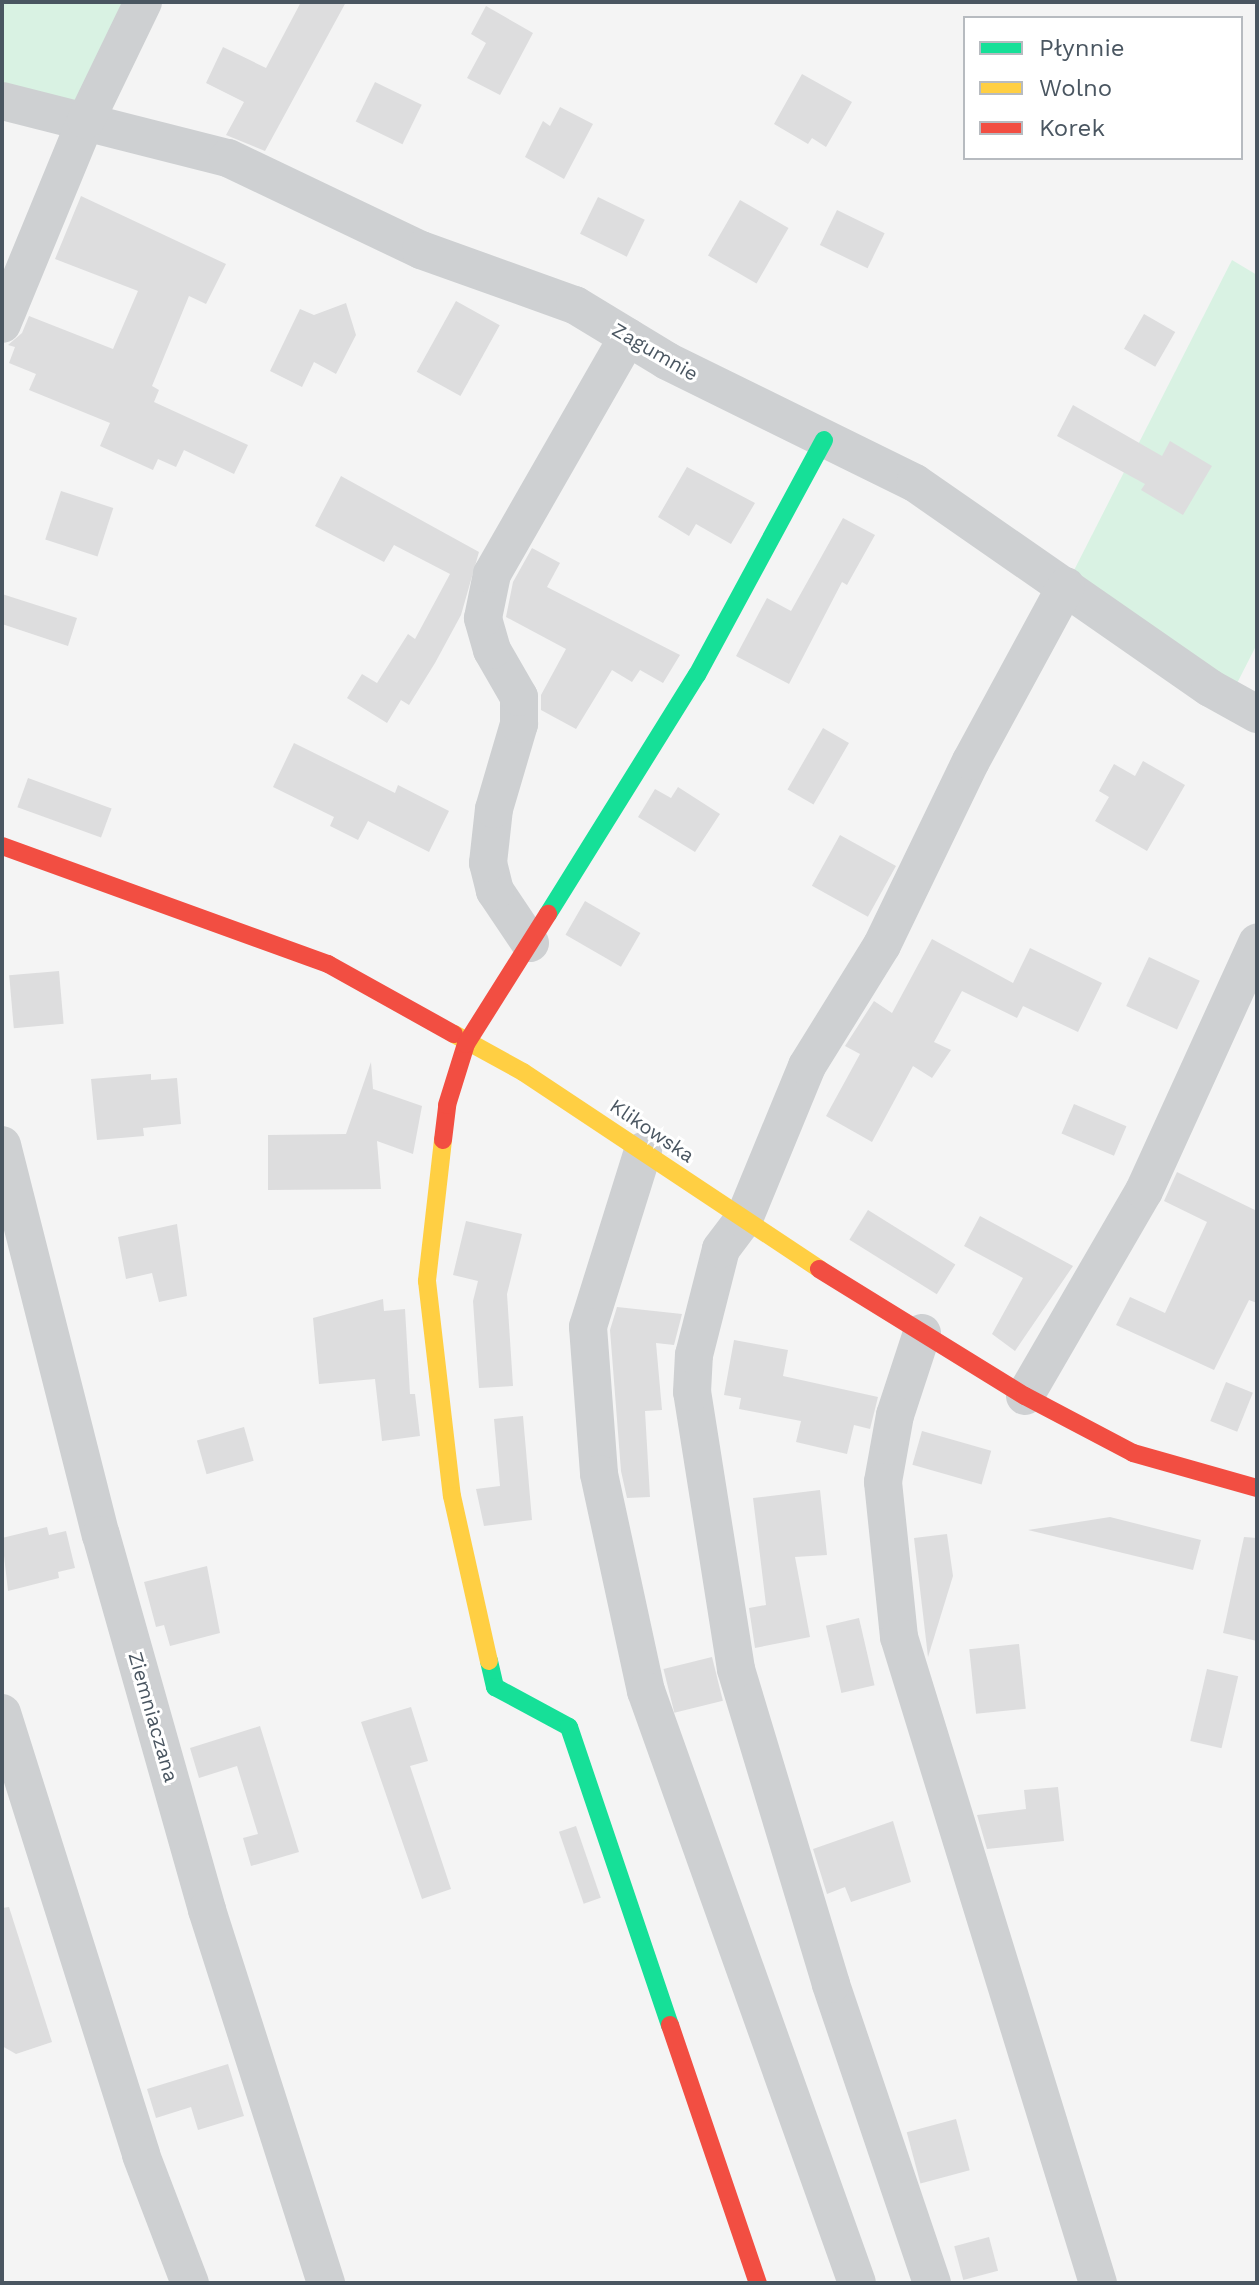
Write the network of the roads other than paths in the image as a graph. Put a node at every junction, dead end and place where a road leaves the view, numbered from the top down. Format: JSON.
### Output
{"nodes":[{"id":1,"x":143,"y":2,"type":"edge"},
{"id":2,"x":2,"y":101,"type":"edge"},
{"id":3,"x":86,"y":120,"type":"junction"},
{"id":4,"x":2,"y":324,"type":"edge"},
{"id":5,"x":628,"y":337,"type":"junction"},
{"id":6,"x":824,"y":440,"type":"junction"},
{"id":7,"x":1066,"y":586,"type":"junction"},
{"id":8,"x":1257,"y":714,"type":"edge"},
{"id":9,"x":2,"y":846,"type":"edge"},
{"id":10,"x":530,"y":943,"type":"junction"},
{"id":11,"x":1257,"y":943,"type":"edge"},
{"id":12,"x":466,"y":1044,"type":"junction"},
{"id":13,"x":2,"y":1145,"type":"edge"},
{"id":14,"x":643,"y":1151,"type":"junction"},
{"id":15,"x":744,"y":1219,"type":"junction"},
{"id":16,"x":922,"y":1333,"type":"junction"},
{"id":17,"x":1025,"y":1396,"type":"junction"},
{"id":18,"x":1257,"y":1488,"type":"edge"},
{"id":19,"x":2,"y":1713,"type":"edge"},
{"id":20,"x":190,"y":2283,"type":"edge"},
{"id":21,"x":326,"y":2283,"type":"edge"},
{"id":22,"x":758,"y":2283,"type":"edge"},
{"id":23,"x":857,"y":2283,"type":"edge"},
{"id":24,"x":932,"y":2283,"type":"edge"},
{"id":25,"x":1098,"y":2283,"type":"edge"}],
"edges":[{"from":1,"to":3,"type":"street"},
{"from":2,"to":3,"type":"street","name":"Zagumnie"},
{"from":3,"to":4,"type":"street"},
{"from":3,"to":5,"type":"street","name":"Zagumnie"},
{"from":5,"to":6,"type":"street","name":"Zagumnie"},
{"from":5,"to":10,"type":"street"},
{"from":6,"to":7,"type":"street","name":"Zagumnie"},
{"from":6,"to":10,"type":"street"},
{"from":7,"to":8,"type":"street","name":"Zagumnie"},
{"from":7,"to":15,"type":"street"},
{"from":9,"to":12,"type":"street","name":"Klikowska"},
{"from":10,"to":12,"type":"street"},
{"from":11,"to":17,"type":"street"},
{"from":12,"to":14,"type":"street","name":"Klikowska"},
{"from":12,"to":22,"type":"street"},
{"from":13,"to":21,"type":"street","name":"Ziemniaczana"},
{"from":14,"to":15,"type":"street","name":"Klikowska"},
{"from":14,"to":23,"type":"street"},
{"from":15,"to":16,"type":"street","name":"Klikowska"},
{"from":15,"to":24,"type":"street"},
{"from":16,"to":17,"type":"street","name":"Klikowska"},
{"from":16,"to":25,"type":"street"},
{"from":17,"to":18,"type":"street","name":"Klikowska"},
{"from":19,"to":20,"type":"street"}]}
